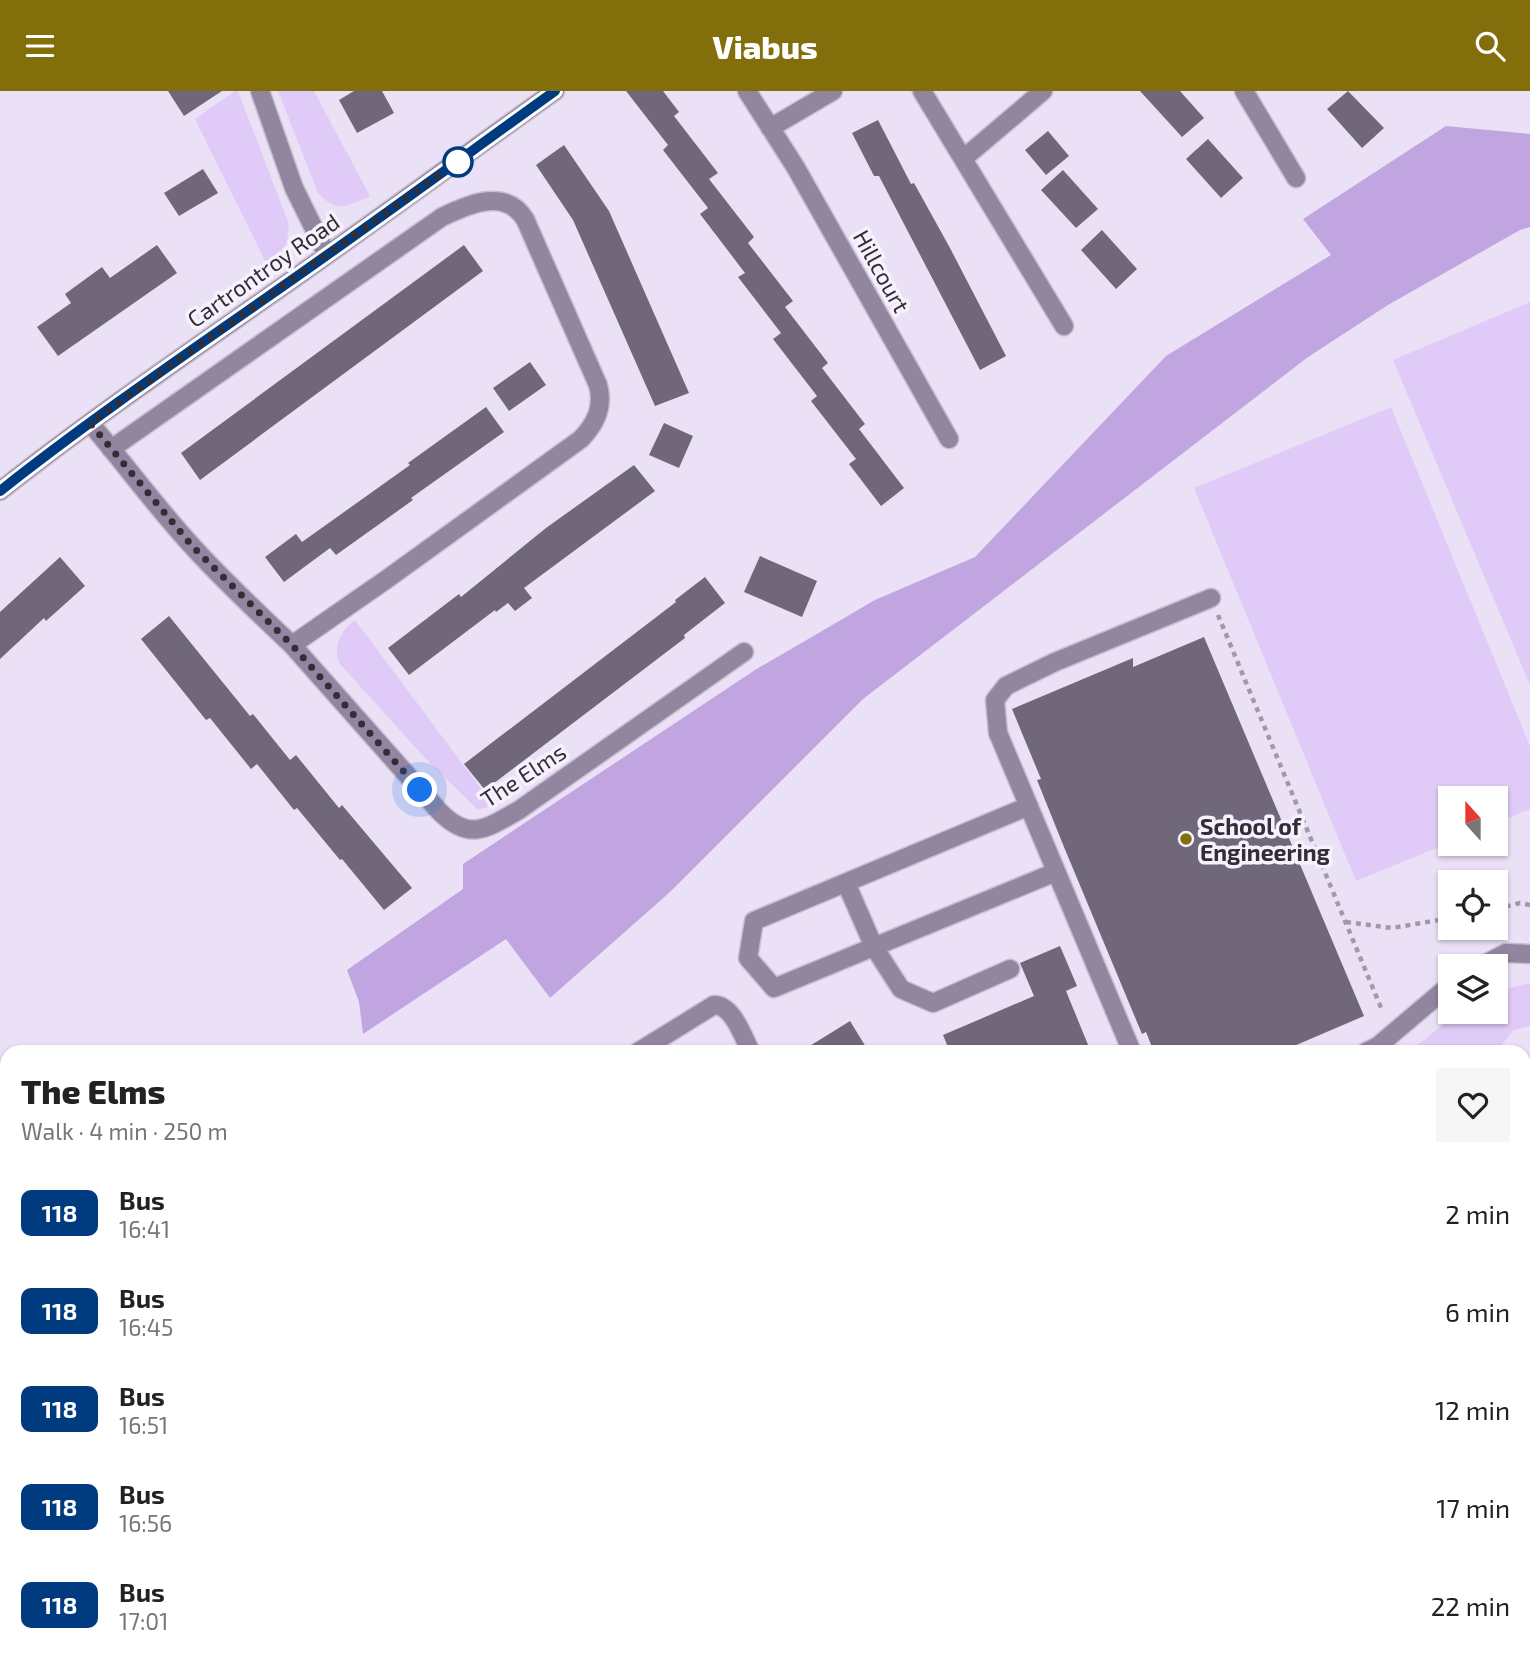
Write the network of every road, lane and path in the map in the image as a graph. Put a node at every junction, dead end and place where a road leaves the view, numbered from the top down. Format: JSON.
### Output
{"nodes":[{"id":1,"x":260,"y":91,"type":"edge"},
{"id":2,"x":555,"y":91,"type":"edge"},
{"id":3,"x":747,"y":91,"type":"edge"},
{"id":4,"x":833,"y":91,"type":"edge"},
{"id":5,"x":922,"y":91,"type":"edge"},
{"id":6,"x":1043,"y":91,"type":"edge"},
{"id":7,"x":1244,"y":91,"type":"edge"},
{"id":8,"x":770,"y":128,"type":"junction"},
{"id":9,"x":964,"y":158,"type":"junction"},
{"id":10,"x":1296,"y":178,"type":"dead end"},
{"id":11,"x":327,"y":255,"type":"junction"},
{"id":12,"x":1064,"y":326,"type":"dead end"},
{"id":13,"x":90,"y":423,"type":"junction"},
{"id":14,"x":949,"y":439,"type":"dead end"},
{"id":15,"x":111,"y":449,"type":"junction"},
{"id":16,"x":0,"y":491,"type":"edge"},
{"id":17,"x":1211,"y":598,"type":"joint"},
{"id":18,"x":292,"y":645,"type":"junction"},
{"id":19,"x":744,"y":652,"type":"dead end"},
{"id":20,"x":1029,"y":806,"type":"junction"},
{"id":21,"x":1056,"y":872,"type":"junction"},
{"id":22,"x":846,"y":883,"type":"junction"},
{"id":23,"x":1530,"y":905,"type":"edge"},
{"id":24,"x":1508,"y":906,"type":"edge"},
{"id":25,"x":1438,"y":920,"type":"edge"},
{"id":26,"x":1345,"y":922,"type":"junction"},
{"id":27,"x":874,"y":947,"type":"junction"},
{"id":28,"x":1504,"y":954,"type":"edge"},
{"id":29,"x":1530,"y":954,"type":"edge"},
{"id":30,"x":1010,"y":969,"type":"dead end"},
{"id":31,"x":1438,"y":995,"type":"edge"},
{"id":32,"x":1382,"y":1010,"type":"dead end"},
{"id":33,"x":649,"y":1045,"type":"edge"},
{"id":34,"x":747,"y":1045,"type":"edge"},
{"id":35,"x":1129,"y":1045,"type":"edge"},
{"id":36,"x":1379,"y":1045,"type":"edge"}],
"edges":[{"from":1,"to":11,"type":"street"},
{"from":2,"to":11,"type":"street","name":"Cartrontroy Road"},
{"from":3,"to":8,"type":"street","name":"Hillcourt"},
{"from":4,"to":8,"type":"street"},
{"from":5,"to":9,"type":"street"},
{"from":6,"to":9,"type":"street"},
{"from":7,"to":10,"type":"street"},
{"from":8,"to":14,"type":"street","name":"Hillcourt"},
{"from":9,"to":12,"type":"street"},
{"from":11,"to":13,"type":"street","name":"Cartrontroy Road"},
{"from":13,"to":15,"type":"street","name":"The Elms"},
{"from":13,"to":16,"type":"street","name":"Cartrontroy Road"},
{"from":15,"to":18,"type":"street","name":"The Elms"},
{"from":15,"to":18,"type":"street"},
{"from":17,"to":20,"type":"street"},
{"from":17,"to":26,"type":"path"},
{"from":18,"to":19,"type":"street","name":"The Elms"},
{"from":20,"to":21,"type":"street"},
{"from":20,"to":22,"type":"street"},
{"from":21,"to":27,"type":"street"},
{"from":21,"to":35,"type":"street"},
{"from":22,"to":27,"type":"street"},
{"from":22,"to":27,"type":"street"},
{"from":23,"to":24,"type":"path"},
{"from":25,"to":26,"type":"path"},
{"from":26,"to":32,"type":"path"},
{"from":27,"to":30,"type":"street"},
{"from":28,"to":29,"type":"street"},
{"from":31,"to":36,"type":"street"},
{"from":33,"to":34,"type":"street"}]}
